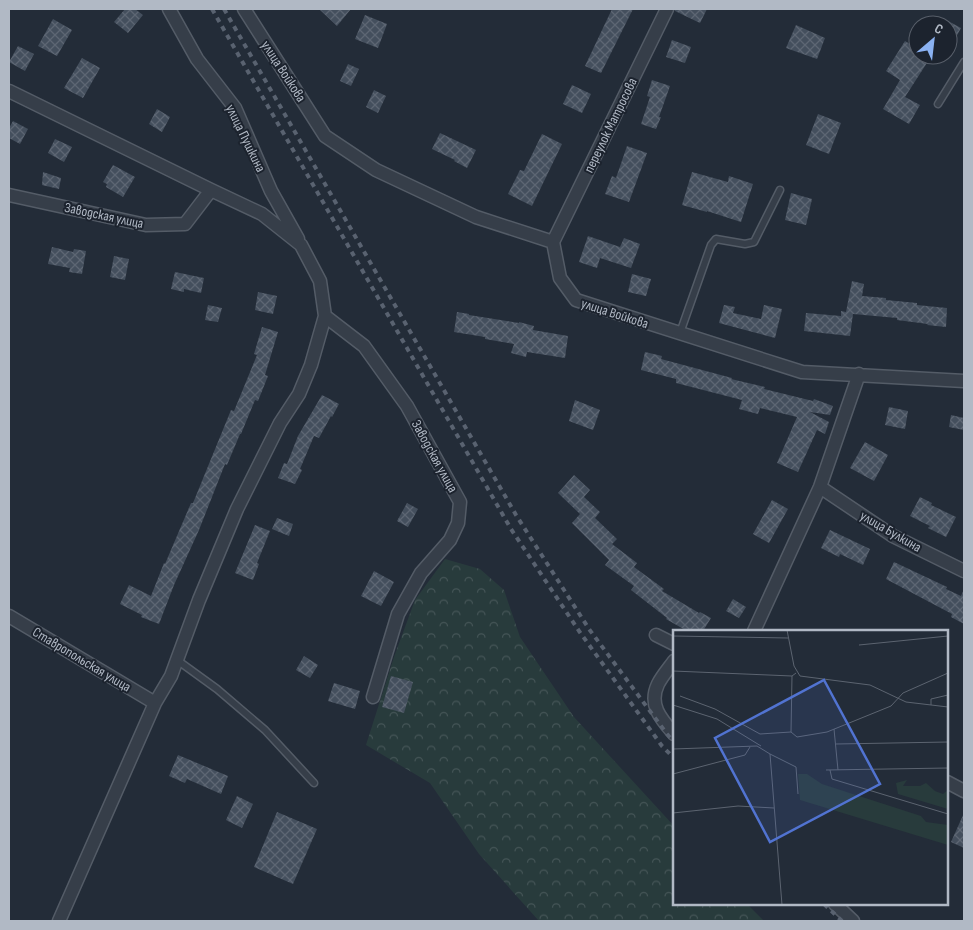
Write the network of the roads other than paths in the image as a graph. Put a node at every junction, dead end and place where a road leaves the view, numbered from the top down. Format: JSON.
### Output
{"nodes":[{"id":1,"x":169,"y":9,"type":"edge"},
{"id":2,"x":244,"y":9,"type":"edge"},
{"id":3,"x":666,"y":9,"type":"edge"},
{"id":4,"x":964,"y":62,"type":"edge"},
{"id":5,"x":9,"y":91,"type":"edge"},
{"id":6,"x":938,"y":104,"type":"dead end"},
{"id":7,"x":210,"y":190,"type":"junction"},
{"id":8,"x":780,"y":190,"type":"dead end"},
{"id":9,"x":9,"y":195,"type":"edge"},
{"id":10,"x":553,"y":242,"type":"junction"},
{"id":11,"x":301,"y":245,"type":"junction"},
{"id":12,"x":325,"y":316,"type":"junction"},
{"id":13,"x":680,"y":333,"type":"junction"},
{"id":14,"x":859,"y":374,"type":"junction"},
{"id":15,"x":964,"y":381,"type":"edge"},
{"id":16,"x":820,"y":487,"type":"junction"},
{"id":17,"x":964,"y":570,"type":"edge"},
{"id":18,"x":9,"y":616,"type":"edge"},
{"id":19,"x":754,"y":630,"type":"edge"},
{"id":20,"x":656,"y":635,"type":"dead end"},
{"id":21,"x":673,"y":644,"type":"edge"},
{"id":22,"x":177,"y":660,"type":"junction"},
{"id":23,"x":673,"y":662,"type":"edge"},
{"id":24,"x":373,"y":697,"type":"dead end"},
{"id":25,"x":155,"y":702,"type":"junction"},
{"id":26,"x":673,"y":733,"type":"edge"},
{"id":27,"x":314,"y":783,"type":"dead end"},
{"id":28,"x":948,"y":783,"type":"edge"},
{"id":29,"x":964,"y":791,"type":"edge"},
{"id":30,"x":836,"y":905,"type":"edge"},
{"id":31,"x":59,"y":921,"type":"edge"},
{"id":32,"x":853,"y":921,"type":"edge"}],
"edges":[{"from":1,"to":11,"type":"street","name":"улица Пушкина"},
{"from":2,"to":10,"type":"street","name":"улица Войкова"},
{"from":3,"to":10,"type":"street","name":"переулок Матросова"},
{"from":4,"to":6,"type":"lane"},
{"from":5,"to":7,"type":"street"},
{"from":7,"to":9,"type":"street","name":"Заводская улица"},
{"from":7,"to":11,"type":"street"},
{"from":8,"to":13,"type":"lane"},
{"from":10,"to":13,"type":"street","name":"улица Войкова"},
{"from":11,"to":12,"type":"street"},
{"from":12,"to":22,"type":"street"},
{"from":12,"to":24,"type":"street","name":"Заводская улица"},
{"from":13,"to":14,"type":"street","name":"улица Войкова"},
{"from":14,"to":15,"type":"street","name":"улица Войкова"},
{"from":14,"to":16,"type":"street"},
{"from":16,"to":17,"type":"street","name":"улица Булкина"},
{"from":16,"to":19,"type":"street"},
{"from":18,"to":25,"type":"street","name":"Ставропольская улица"},
{"from":20,"to":21,"type":"street"},
{"from":22,"to":25,"type":"street"},
{"from":22,"to":27,"type":"lane"},
{"from":23,"to":26,"type":"street"},
{"from":25,"to":31,"type":"street"},
{"from":28,"to":29,"type":"street"},
{"from":30,"to":32,"type":"street"}]}
